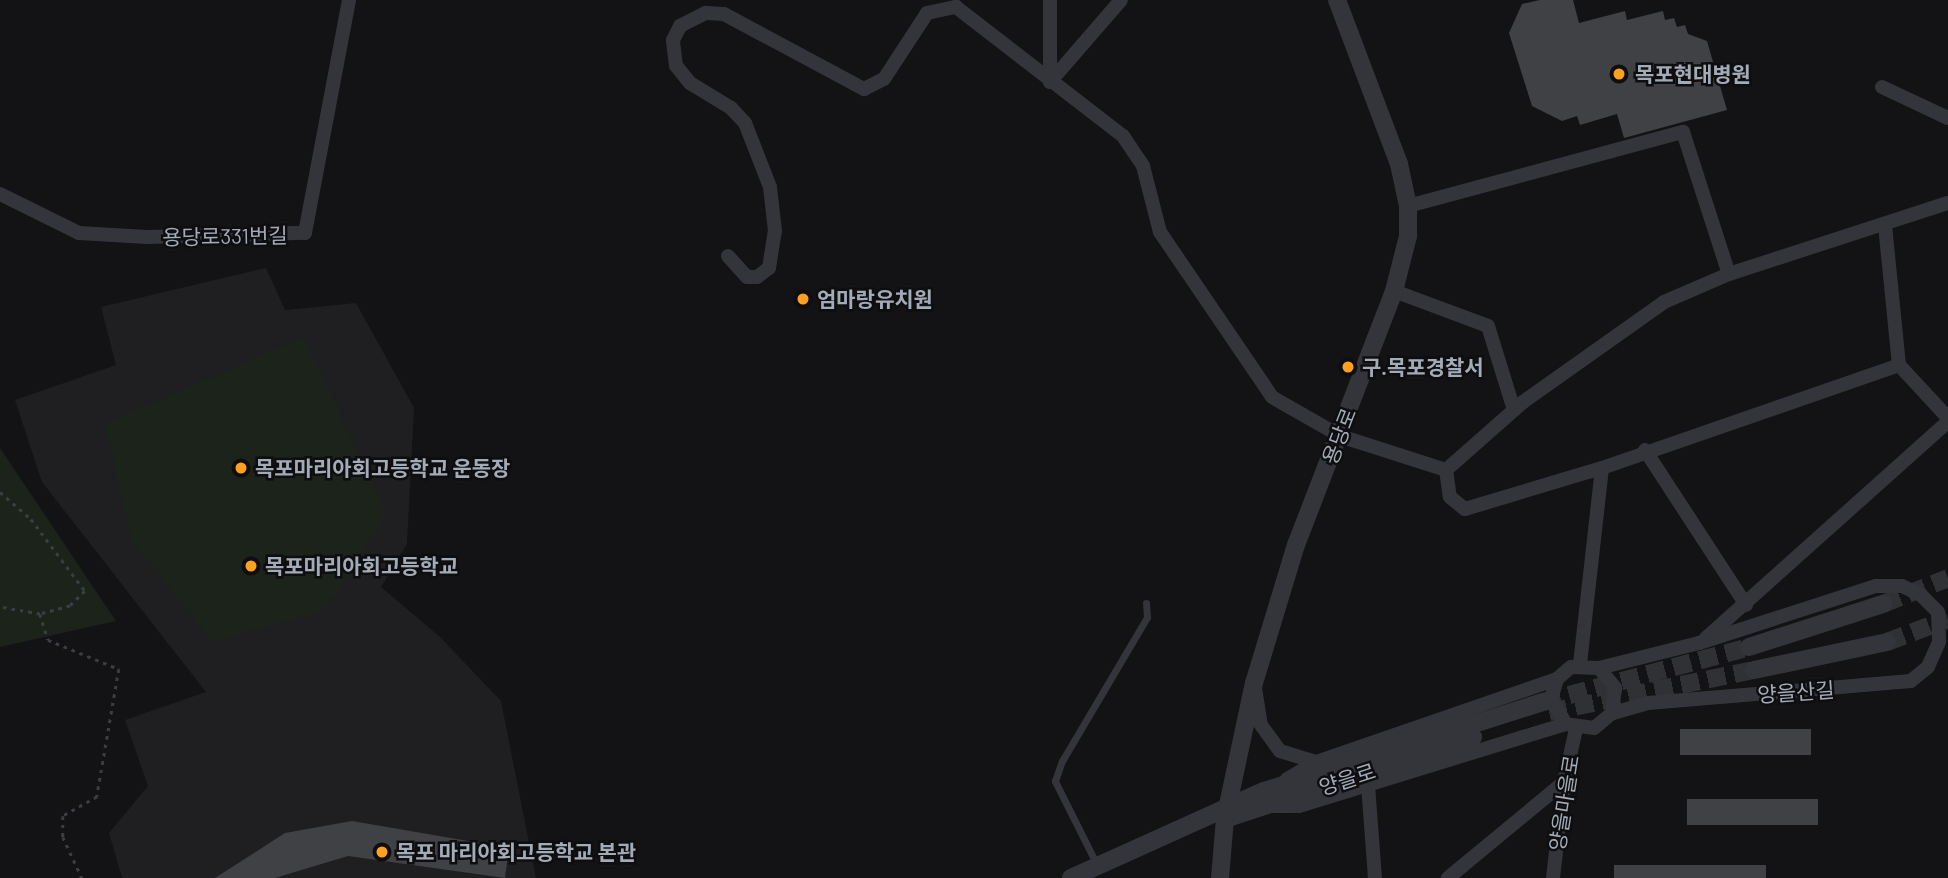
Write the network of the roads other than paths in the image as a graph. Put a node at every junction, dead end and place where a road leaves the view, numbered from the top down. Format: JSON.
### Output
{"nodes":[{"id":1,"x":349,"y":0,"type":"edge"},
{"id":2,"x":1050,"y":0,"type":"edge"},
{"id":3,"x":1122,"y":0,"type":"edge"},
{"id":4,"x":1337,"y":0,"type":"edge"},
{"id":5,"x":945,"y":3,"type":"edge"},
{"id":6,"x":1050,"y":82,"type":"junction"},
{"id":7,"x":1882,"y":87,"type":"dead end"},
{"id":8,"x":1948,"y":118,"type":"edge"},
{"id":9,"x":0,"y":194,"type":"edge"},
{"id":10,"x":1948,"y":203,"type":"edge"},
{"id":11,"x":1408,"y":206,"type":"junction"},
{"id":12,"x":1885,"y":225,"type":"junction"},
{"id":13,"x":728,"y":256,"type":"dead end"},
{"id":14,"x":1728,"y":274,"type":"junction"},
{"id":15,"x":1394,"y":291,"type":"junction"},
{"id":16,"x":1899,"y":365,"type":"junction"},
{"id":17,"x":1514,"y":410,"type":"junction"},
{"id":18,"x":1948,"y":420,"type":"edge"},
{"id":19,"x":1340,"y":436,"type":"junction"},
{"id":20,"x":1645,"y":450,"type":"junction"},
{"id":21,"x":1602,"y":468,"type":"junction"},
{"id":22,"x":1446,"y":470,"type":"junction"},
{"id":23,"x":1146,"y":603,"type":"dead end"},
{"id":24,"x":1883,"y":604,"type":"tunnel mouth"},
{"id":25,"x":1746,"y":605,"type":"junction"},
{"id":26,"x":1944,"y":628,"type":"edge"},
{"id":27,"x":1887,"y":642,"type":"tunnel mouth"},
{"id":28,"x":1699,"y":643,"type":"junction"},
{"id":29,"x":1749,"y":647,"type":"tunnel mouth"},
{"id":30,"x":1580,"y":664,"type":"junction"},
{"id":31,"x":1599,"y":668,"type":"junction"},
{"id":32,"x":1754,"y":670,"type":"tunnel mouth"},
{"id":33,"x":1556,"y":679,"type":"junction"},
{"id":34,"x":1254,"y":682,"type":"junction"},
{"id":35,"x":1546,"y":707,"type":"tunnel mouth"},
{"id":36,"x":1612,"y":713,"type":"junction"},
{"id":37,"x":1571,"y":726,"type":"junction"},
{"id":38,"x":1316,"y":762,"type":"junction"},
{"id":39,"x":1564,"y":782,"type":"junction"},
{"id":40,"x":1368,"y":785,"type":"junction"},
{"id":41,"x":1264,"y":798,"type":"junction"},
{"id":42,"x":1226,"y":813,"type":"junction"},
{"id":43,"x":1097,"y":866,"type":"junction"},
{"id":44,"x":1071,"y":878,"type":"edge"},
{"id":45,"x":1220,"y":878,"type":"edge"},
{"id":46,"x":1375,"y":878,"type":"edge"},
{"id":47,"x":1448,"y":878,"type":"edge"},
{"id":48,"x":1553,"y":878,"type":"edge"}],
"edges":[{"from":1,"to":9,"type":"street","name":"용당로331번길"},
{"from":2,"to":6,"type":"street"},
{"from":3,"to":6,"type":"street"},
{"from":4,"to":11,"type":"street","name":"용당로"},
{"from":5,"to":6,"type":"street"},
{"from":5,"to":13,"type":"street"},
{"from":6,"to":19,"type":"street"},
{"from":7,"to":8,"type":"street"},
{"from":10,"to":12,"type":"street"},
{"from":11,"to":14,"type":"street"},
{"from":11,"to":15,"type":"street","name":"용당로"},
{"from":12,"to":14,"type":"street"},
{"from":12,"to":16,"type":"street"},
{"from":14,"to":17,"type":"street"},
{"from":15,"to":17,"type":"street"},
{"from":15,"to":19,"type":"street","name":"용당로"},
{"from":16,"to":18,"type":"street"},
{"from":16,"to":20,"type":"street"},
{"from":17,"to":22,"type":"street"},
{"from":18,"to":25,"type":"street"},
{"from":19,"to":22,"type":"street"},
{"from":19,"to":34,"type":"street","name":"용당로"},
{"from":20,"to":21,"type":"street"},
{"from":20,"to":25,"type":"street"},
{"from":21,"to":22,"type":"street"},
{"from":21,"to":30,"type":"street"},
{"from":23,"to":43,"type":"lane"},
{"from":24,"to":29,"type":"street"},
{"from":25,"to":28,"type":"street"},
{"from":26,"to":28,"type":"street"},
{"from":26,"to":36,"type":"street","name":"양을산길"},
{"from":27,"to":32,"type":"street"},
{"from":28,"to":31,"type":"street"},
{"from":30,"to":31,"type":"street"},
{"from":30,"to":33,"type":"street"},
{"from":31,"to":36,"type":"street"},
{"from":33,"to":37,"type":"street"},
{"from":33,"to":38,"type":"street"},
{"from":34,"to":38,"type":"street"},
{"from":34,"to":42,"type":"street","name":"용당로"},
{"from":35,"to":41,"type":"street","name":"양을로"},
{"from":36,"to":37,"type":"street"},
{"from":37,"to":39,"type":"street","name":"양을마을로"},
{"from":37,"to":40,"type":"street"},
{"from":38,"to":41,"type":"street"},
{"from":39,"to":47,"type":"street"},
{"from":39,"to":48,"type":"street","name":"양을마을로"},
{"from":40,"to":41,"type":"street"},
{"from":40,"to":46,"type":"street"},
{"from":41,"to":42,"type":"street","name":"양을로"},
{"from":42,"to":43,"type":"street","name":"양을로"},
{"from":42,"to":45,"type":"street","name":"용당로"},
{"from":43,"to":44,"type":"street","name":"양을로"}]}
